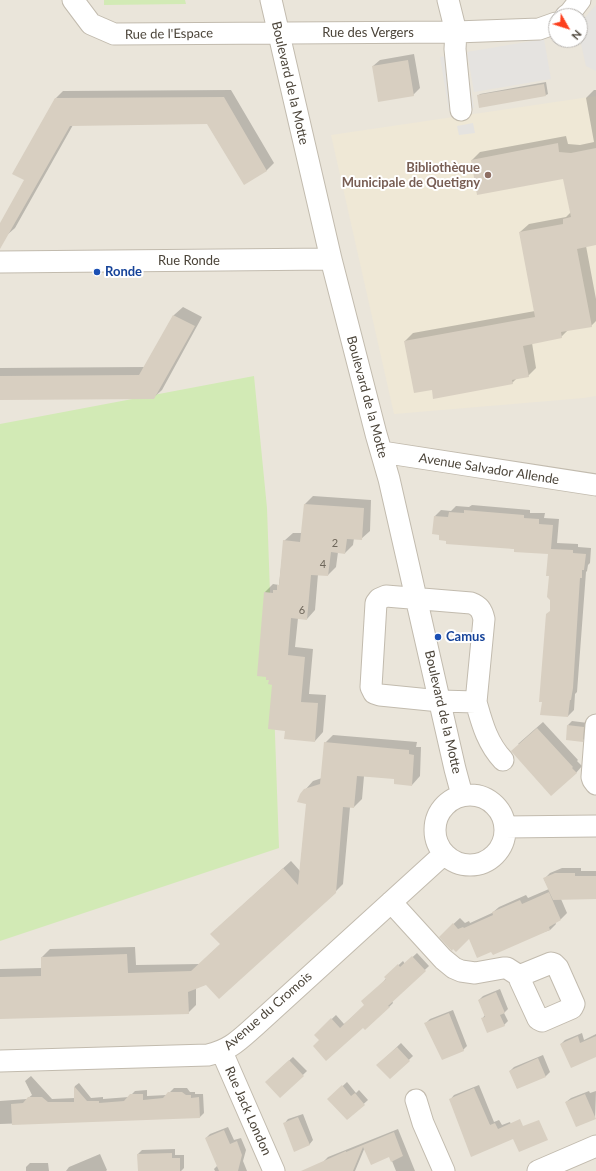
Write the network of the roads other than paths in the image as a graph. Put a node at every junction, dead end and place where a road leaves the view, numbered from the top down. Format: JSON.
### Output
{"nodes":[{"id":1,"x":73,"y":0,"type":"edge"},
{"id":2,"x":271,"y":0,"type":"edge"},
{"id":3,"x":448,"y":0,"type":"edge"},
{"id":4,"x":580,"y":0,"type":"edge"},
{"id":5,"x":574,"y":8,"type":"edge"},
{"id":6,"x":548,"y":26,"type":"edge"},
{"id":7,"x":456,"y":32,"type":"junction"},
{"id":8,"x":279,"y":33,"type":"junction"},
{"id":9,"x":461,"y":110,"type":"dead end"},
{"id":10,"x":331,"y":259,"type":"junction"},
{"id":11,"x":0,"y":262,"type":"edge"},
{"id":12,"x":382,"y":452,"type":"junction"},
{"id":13,"x":596,"y":485,"type":"edge"},
{"id":14,"x":416,"y":599,"type":"junction"},
{"id":15,"x":440,"y":701,"type":"junction"},
{"id":16,"x":476,"y":702,"type":"junction"},
{"id":17,"x":596,"y":725,"type":"edge"},
{"id":18,"x":503,"y":760,"type":"dead end"},
{"id":19,"x":596,"y":784,"type":"edge"},
{"id":20,"x":462,"y":795,"type":"junction"},
{"id":21,"x":596,"y":826,"type":"edge"},
{"id":22,"x":505,"y":827,"type":"junction"},
{"id":23,"x":444,"y":854,"type":"junction"},
{"id":24,"x":391,"y":902,"type":"junction"},
{"id":25,"x":521,"y":977,"type":"dead end"},
{"id":26,"x":222,"y":1052,"type":"junction"},
{"id":27,"x":0,"y":1062,"type":"edge"},
{"id":28,"x":416,"y":1100,"type":"dead end"},
{"id":29,"x":596,"y":1146,"type":"edge"},
{"id":30,"x":274,"y":1171,"type":"edge"},
{"id":31,"x":444,"y":1171,"type":"edge"},
{"id":32,"x":538,"y":1171,"type":"edge"}],
"edges":[{"from":1,"to":8,"type":"street","name":"Rue de l'Espace"},
{"from":2,"to":8,"type":"street","name":"Boulevard de la Motte"},
{"from":3,"to":7,"type":"street"},
{"from":4,"to":5,"type":"street"},
{"from":6,"to":7,"type":"street","name":"Rue des Vergers"},
{"from":7,"to":8,"type":"street","name":"Rue des Vergers"},
{"from":7,"to":9,"type":"street"},
{"from":8,"to":10,"type":"street","name":"Boulevard de la Motte"},
{"from":10,"to":11,"type":"street","name":"Rue Ronde"},
{"from":10,"to":12,"type":"street","name":"Boulevard de la Motte"},
{"from":12,"to":13,"type":"street","name":"Avenue Salvador Allende"},
{"from":12,"to":14,"type":"street","name":"Boulevard de la Motte"},
{"from":14,"to":15,"type":"street","name":"Boulevard de la Motte"},
{"from":14,"to":15,"type":"street"},
{"from":14,"to":16,"type":"street"},
{"from":15,"to":16,"type":"street"},
{"from":15,"to":20,"type":"street","name":"Boulevard de la Motte"},
{"from":16,"to":18,"type":"street"},
{"from":17,"to":19,"type":"street"},
{"from":20,"to":22,"type":"street"},
{"from":20,"to":23,"type":"street"},
{"from":21,"to":22,"type":"street"},
{"from":22,"to":23,"type":"street"},
{"from":23,"to":24,"type":"street","name":"Avenue du Cromois"},
{"from":24,"to":25,"type":"street"},
{"from":24,"to":26,"type":"street","name":"Avenue du Cromois"},
{"from":26,"to":27,"type":"street","name":"Avenue du Cromois"},
{"from":26,"to":30,"type":"street","name":"Rue Jack London"},
{"from":28,"to":31,"type":"street"},
{"from":29,"to":32,"type":"street"}]}
